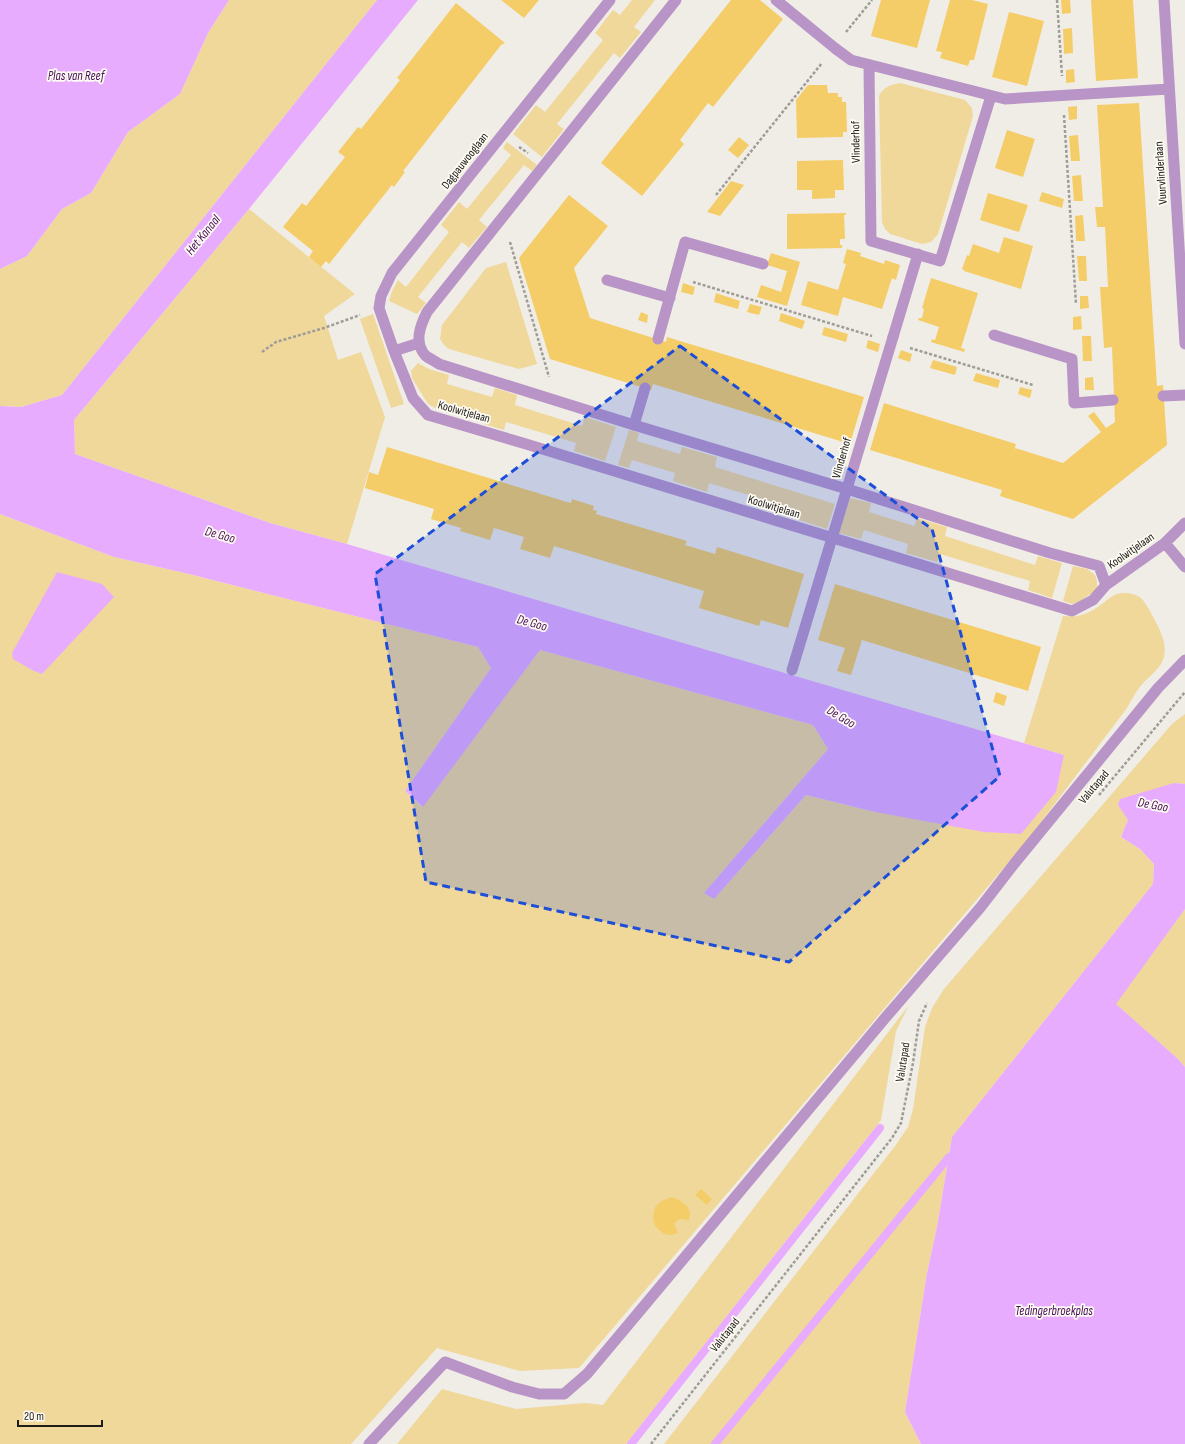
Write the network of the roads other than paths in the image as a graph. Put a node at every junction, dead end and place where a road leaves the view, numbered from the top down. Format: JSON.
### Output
{"nodes":[{"id":1,"x":610,"y":0,"type":"edge"},
{"id":2,"x":676,"y":0,"type":"edge"},
{"id":3,"x":776,"y":0,"type":"edge"},
{"id":4,"x":1164,"y":0,"type":"edge"},
{"id":5,"x":869,"y":65,"type":"junction"},
{"id":6,"x":1169,"y":90,"type":"junction"},
{"id":7,"x":991,"y":96,"type":"junction"},
{"id":8,"x":918,"y":254,"type":"junction"},
{"id":9,"x":763,"y":264,"type":"dead end"},
{"id":10,"x":606,"y":280,"type":"dead end"},
{"id":11,"x":670,"y":298,"type":"junction"},
{"id":12,"x":994,"y":334,"type":"dead end"},
{"id":13,"x":658,"y":339,"type":"dead end"},
{"id":14,"x":419,"y":342,"type":"junction"},
{"id":15,"x":1185,"y":344,"type":"edge"},
{"id":16,"x":394,"y":351,"type":"junction"},
{"id":17,"x":645,"y":388,"type":"dead end"},
{"id":18,"x":1185,"y":395,"type":"edge"},
{"id":19,"x":1164,"y":396,"type":"dead end"},
{"id":20,"x":1113,"y":400,"type":"dead end"},
{"id":21,"x":634,"y":425,"type":"junction"},
{"id":22,"x":847,"y":489,"type":"junction"},
{"id":23,"x":1185,"y":523,"type":"edge"},
{"id":24,"x":831,"y":538,"type":"junction"},
{"id":25,"x":1165,"y":543,"type":"junction"},
{"id":26,"x":1185,"y":567,"type":"edge"},
{"id":27,"x":1106,"y":585,"type":"junction"},
{"id":28,"x":1185,"y":660,"type":"edge"},
{"id":29,"x":792,"y":670,"type":"dead end"},
{"id":30,"x":369,"y":1444,"type":"edge"}],
"edges":[{"from":1,"to":16,"type":"street","name":"Dagpauwooglaan"},
{"from":2,"to":14,"type":"street"},
{"from":3,"to":5,"type":"street"},
{"from":4,"to":6,"type":"street","name":"Vuurvlinderlaan"},
{"from":5,"to":7,"type":"street"},
{"from":5,"to":8,"type":"street","name":"Vlinderhof"},
{"from":6,"to":7,"type":"street"},
{"from":6,"to":15,"type":"street","name":"Vuurvlinderlaan"},
{"from":7,"to":8,"type":"street","name":"Vlinderhof"},
{"from":8,"to":22,"type":"street","name":"Vlinderhof"},
{"from":9,"to":11,"type":"street"},
{"from":10,"to":11,"type":"street"},
{"from":11,"to":13,"type":"street"},
{"from":12,"to":20,"type":"street"},
{"from":14,"to":16,"type":"street"},
{"from":14,"to":21,"type":"street","name":"Koolwitjelaan"},
{"from":16,"to":24,"type":"street","name":"Koolwitjelaan"},
{"from":17,"to":21,"type":"street"},
{"from":18,"to":19,"type":"street"},
{"from":21,"to":22,"type":"street","name":"Koolwitjelaan"},
{"from":22,"to":24,"type":"street","name":"Vlinderhof"},
{"from":22,"to":27,"type":"street","name":"Koolwitjelaan"},
{"from":23,"to":25,"type":"street"},
{"from":24,"to":27,"type":"street","name":"Koolwitjelaan"},
{"from":24,"to":29,"type":"street","name":"Vlinderhof"},
{"from":25,"to":26,"type":"street","name":"Koolwitjelaan"},
{"from":25,"to":27,"type":"street","name":"Koolwitjelaan"},
{"from":28,"to":30,"type":"street"}]}
